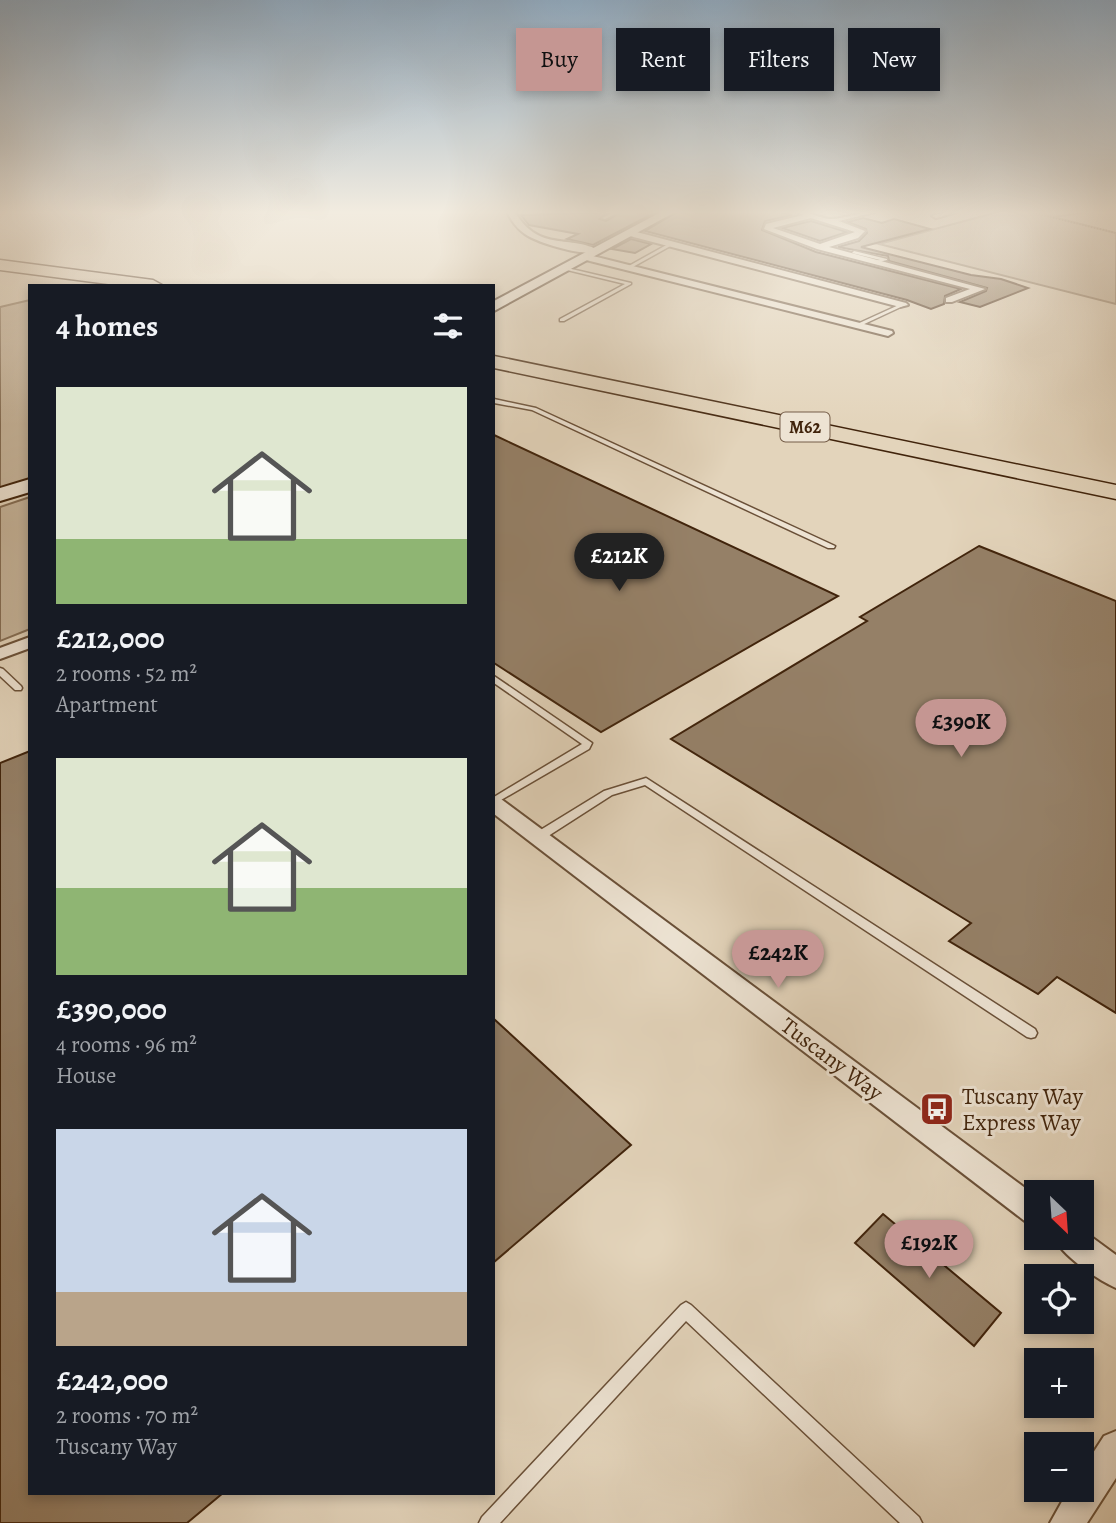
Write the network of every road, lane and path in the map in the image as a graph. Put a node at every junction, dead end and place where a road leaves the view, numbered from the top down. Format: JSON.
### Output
{"nodes":[{"id":1,"x":538,"y":283,"type":"edge"},
{"id":2,"x":625,"y":283,"type":"edge"},
{"id":3,"x":692,"y":283,"type":"edge"},
{"id":4,"x":820,"y":283,"type":"edge"},
{"id":5,"x":962,"y":283,"type":"edge"},
{"id":6,"x":948,"y":300,"type":"dead end"},
{"id":7,"x":903,"y":305,"type":"joint"},
{"id":8,"x":495,"y":306,"type":"edge"},
{"id":9,"x":562,"y":320,"type":"dead end"},
{"id":10,"x":858,"y":325,"type":"junction"},
{"id":11,"x":888,"y":333,"type":"dead end"},
{"id":12,"x":495,"y":349,"type":"edge"},
{"id":13,"x":495,"y":362,"type":"edge"},
{"id":14,"x":495,"y":401,"type":"edge"},
{"id":15,"x":1116,"y":474,"type":"edge"},
{"id":16,"x":28,"y":486,"type":"edge"},
{"id":17,"x":1116,"y":492,"type":"edge"},
{"id":18,"x":0,"y":495,"type":"edge"},
{"id":19,"x":831,"y":546,"type":"dead end"},
{"id":20,"x":28,"y":643,"type":"edge"},
{"id":21,"x":0,"y":654,"type":"edge"},
{"id":22,"x":0,"y":671,"type":"edge"},
{"id":23,"x":495,"y":679,"type":"edge"},
{"id":24,"x":18,"y":688,"type":"dead end"},
{"id":25,"x":495,"y":801,"type":"edge"},
{"id":26,"x":495,"y":803,"type":"edge"},
{"id":27,"x":538,"y":837,"type":"junction"},
{"id":28,"x":1031,"y":1032,"type":"dead end"},
{"id":29,"x":1024,"y":1204,"type":"edge"},
{"id":30,"x":1085,"y":1250,"type":"edge"},
{"id":31,"x":1116,"y":1273,"type":"edge"},
{"id":32,"x":1116,"y":1448,"type":"edge"},
{"id":33,"x":488,"y":1523,"type":"edge"},
{"id":34,"x":913,"y":1523,"type":"edge"},
{"id":35,"x":1067,"y":1523,"type":"edge"}],
"edges":[{"from":1,"to":8,"type":"street"},
{"from":2,"to":9,"type":"lane"},
{"from":3,"to":10,"type":"street"},
{"from":4,"to":7,"type":"street"},
{"from":5,"to":6,"type":"street"},
{"from":7,"to":10,"type":"lane"},
{"from":10,"to":11,"type":"street"},
{"from":12,"to":15,"type":"highway","number":"M62"},
{"from":13,"to":17,"type":"highway","number":"M62"},
{"from":14,"to":19,"type":"lane"},
{"from":16,"to":18,"type":"street"},
{"from":20,"to":21,"type":"street"},
{"from":22,"to":24,"type":"lane"},
{"from":23,"to":25,"type":"lane"},
{"from":26,"to":27,"type":"street","name":"Tuscany Way"},
{"from":27,"to":28,"type":"lane"},
{"from":27,"to":29,"type":"street","name":"Tuscany Way"},
{"from":30,"to":31,"type":"street"},
{"from":32,"to":35,"type":"street"},
{"from":33,"to":34,"type":"lane"}]}
